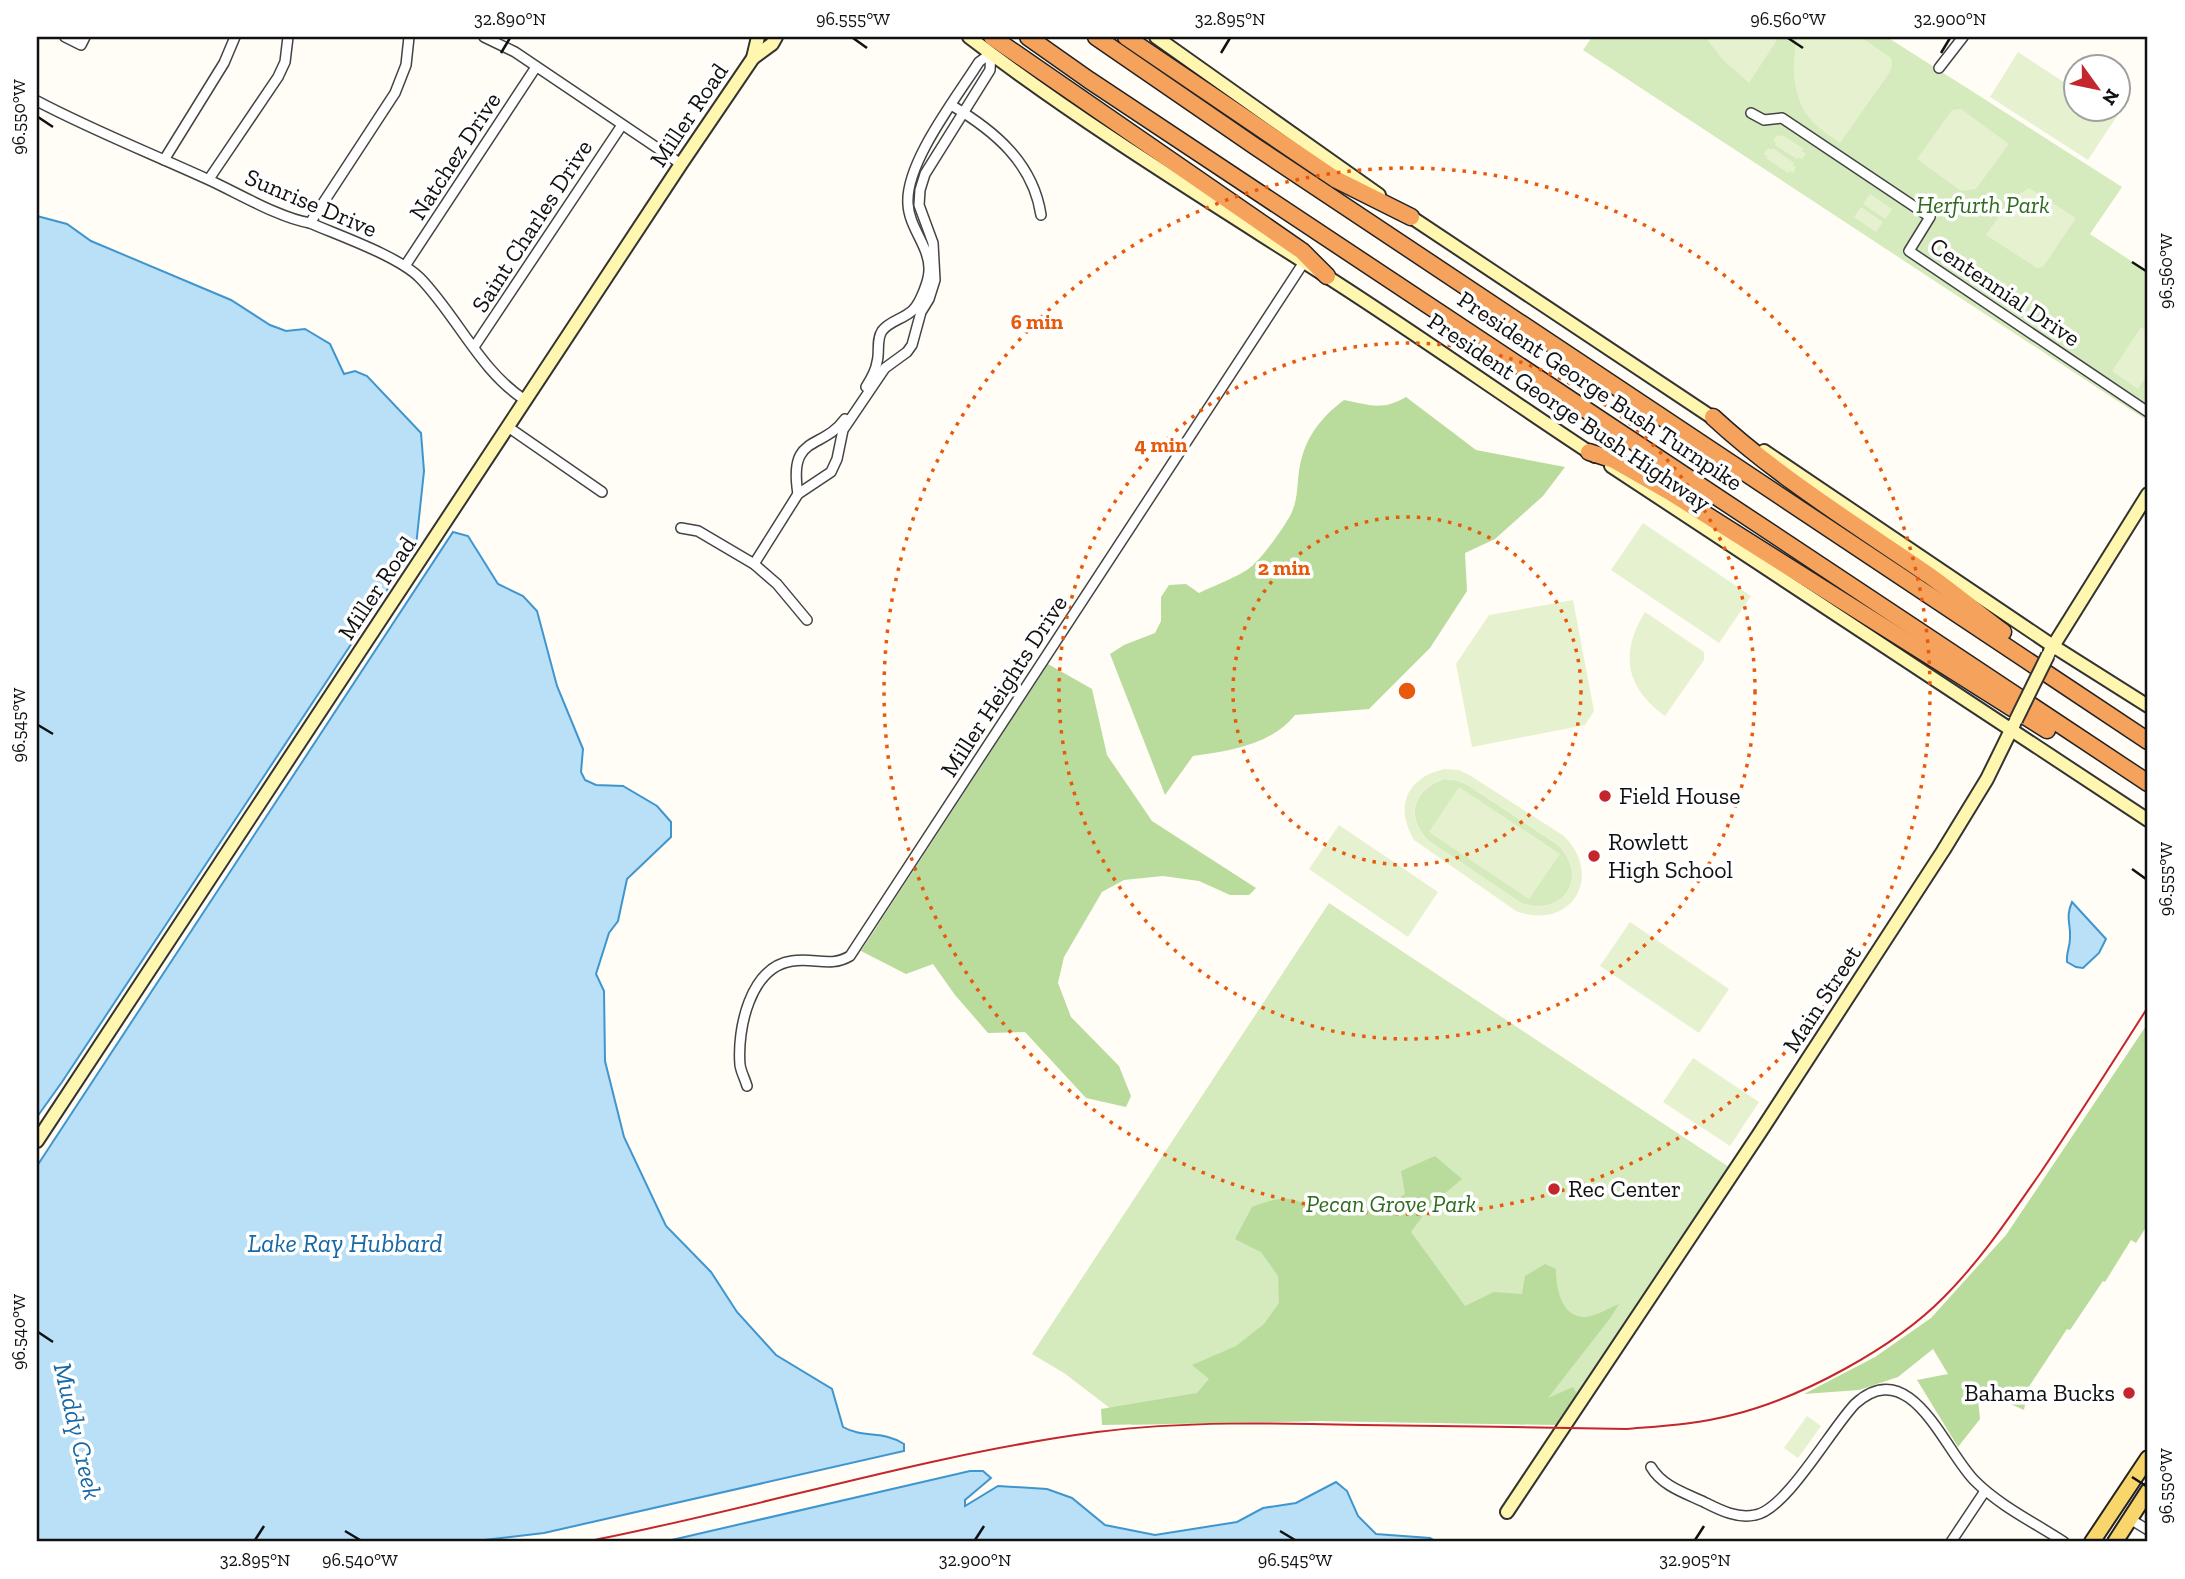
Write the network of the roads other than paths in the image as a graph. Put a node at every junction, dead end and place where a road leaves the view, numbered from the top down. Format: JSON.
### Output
{"nodes":[{"id":1,"x":65,"y":37,"type":"edge"},
{"id":2,"x":85,"y":37,"type":"edge"},
{"id":3,"x":235,"y":37,"type":"edge"},
{"id":4,"x":288,"y":37,"type":"edge"},
{"id":5,"x":409,"y":37,"type":"edge"},
{"id":6,"x":484,"y":37,"type":"edge"},
{"id":7,"x":758,"y":37,"type":"edge"},
{"id":8,"x":776,"y":37,"type":"edge"},
{"id":9,"x":970,"y":37,"type":"edge"},
{"id":10,"x":1028,"y":37,"type":"edge"},
{"id":11,"x":1096,"y":37,"type":"edge"},
{"id":12,"x":1126,"y":37,"type":"edge"},
{"id":13,"x":1156,"y":37,"type":"edge"},
{"id":14,"x":1963,"y":37,"type":"edge"},
{"id":15,"x":991,"y":45,"type":"edge"},
{"id":16,"x":753,"y":58,"type":"junction"},
{"id":17,"x":536,"y":66,"type":"junction"},
{"id":18,"x":1939,"y":68,"type":"dead end"},
{"id":19,"x":37,"y":101,"type":"edge"},
{"id":20,"x":951,"y":105,"type":"junction"},
{"id":21,"x":965,"y":113,"type":"junction"},
{"id":22,"x":1751,"y":113,"type":"dead end"},
{"id":23,"x":622,"y":125,"type":"junction"},
{"id":24,"x":163,"y":160,"type":"junction"},
{"id":25,"x":681,"y":164,"type":"junction"},
{"id":26,"x":209,"y":179,"type":"junction"},
{"id":27,"x":1041,"y":215,"type":"dead end"},
{"id":28,"x":1411,"y":217,"type":"junction"},
{"id":29,"x":310,"y":223,"type":"junction"},
{"id":30,"x":931,"y":261,"type":"junction"},
{"id":31,"x":1304,"y":262,"type":"junction"},
{"id":32,"x":405,"y":266,"type":"junction"},
{"id":33,"x":1327,"y":276,"type":"junction"},
{"id":34,"x":474,"y":348,"type":"junction"},
{"id":35,"x":863,"y":396,"type":"junction"},
{"id":36,"x":525,"y":400,"type":"junction"},
{"id":37,"x":2148,"y":412,"type":"edge"},
{"id":38,"x":1713,"y":417,"type":"junction"},
{"id":39,"x":508,"y":427,"type":"junction"},
{"id":40,"x":1589,"y":452,"type":"junction"},
{"id":41,"x":602,"y":492,"type":"dead end"},
{"id":42,"x":798,"y":494,"type":"junction"},
{"id":43,"x":2148,"y":494,"type":"edge"},
{"id":44,"x":681,"y":528,"type":"dead end"},
{"id":45,"x":754,"y":564,"type":"junction"},
{"id":46,"x":807,"y":620,"type":"dead end"},
{"id":47,"x":2046,"y":656,"type":"junction"},
{"id":48,"x":2148,"y":706,"type":"edge"},
{"id":49,"x":2013,"y":725,"type":"junction"},
{"id":50,"x":2148,"y":741,"type":"edge"},
{"id":51,"x":2102,"y":754,"type":"junction"},
{"id":52,"x":2148,"y":783,"type":"edge"},
{"id":53,"x":2148,"y":820,"type":"edge"},
{"id":54,"x":747,"y":1086,"type":"dead end"},
{"id":55,"x":37,"y":1141,"type":"edge"},
{"id":56,"x":2148,"y":1458,"type":"edge"},
{"id":57,"x":1651,"y":1467,"type":"dead end"},
{"id":58,"x":1985,"y":1491,"type":"junction"},
{"id":59,"x":2148,"y":1491,"type":"edge"},
{"id":60,"x":1507,"y":1512,"type":"dead end"},
{"id":61,"x":2130,"y":1519,"type":"junction"},
{"id":62,"x":2148,"y":1530,"type":"edge"},
{"id":63,"x":1951,"y":1542,"type":"edge"},
{"id":64,"x":2064,"y":1542,"type":"edge"},
{"id":65,"x":2092,"y":1542,"type":"edge"},
{"id":66,"x":2115,"y":1542,"type":"edge"}],
"edges":[{"from":1,"to":2,"type":"street"},
{"from":3,"to":24,"type":"street"},
{"from":4,"to":26,"type":"street"},
{"from":5,"to":29,"type":"street"},
{"from":6,"to":17,"type":"street"},
{"from":7,"to":16,"type":"main road","name":"Miller Road"},
{"from":8,"to":16,"type":"main road","name":"Miller Road"},
{"from":9,"to":15,"type":"main road","name":"President George Bush Highway"},
{"from":10,"to":51,"type":"highway","name":"President George Bush Turnpike"},
{"from":11,"to":47,"type":"highway","name":"President George Bush Turnpike"},
{"from":12,"to":28,"type":"highway"},
{"from":13,"to":28,"type":"main road"},
{"from":14,"to":18,"type":"street"},
{"from":15,"to":20,"type":"street"},
{"from":15,"to":21,"type":"street"},
{"from":15,"to":31,"type":"main road","name":"President George Bush Highway"},
{"from":15,"to":33,"type":"highway"},
{"from":16,"to":25,"type":"main road","name":"Miller Road"},
{"from":17,"to":23,"type":"street"},
{"from":17,"to":32,"type":"street","name":"Natchez Drive"},
{"from":19,"to":24,"type":"street","name":"Sunrise Drive"},
{"from":20,"to":21,"type":"street"},
{"from":20,"to":30,"type":"street"},
{"from":21,"to":27,"type":"street"},
{"from":21,"to":30,"type":"street"},
{"from":22,"to":37,"type":"street","name":"Centennial Drive"},
{"from":23,"to":25,"type":"street"},
{"from":23,"to":34,"type":"street","name":"Saint Charles Drive"},
{"from":24,"to":26,"type":"street","name":"Sunrise Drive"},
{"from":25,"to":36,"type":"main road","name":"Miller Road"},
{"from":26,"to":29,"type":"street","name":"Sunrise Drive"},
{"from":28,"to":38,"type":"main road"},
{"from":29,"to":32,"type":"street","name":"Sunrise Drive"},
{"from":30,"to":35,"type":"street"},
{"from":30,"to":35,"type":"street"},
{"from":31,"to":33,"type":"main road","name":"President George Bush Highway"},
{"from":31,"to":54,"type":"street","name":"Miller Heights Drive"},
{"from":32,"to":34,"type":"street","name":"Sunrise Drive"},
{"from":33,"to":40,"type":"main road","name":"President George Bush Highway"},
{"from":34,"to":36,"type":"street","name":"Sunrise Drive"},
{"from":35,"to":42,"type":"street"},
{"from":35,"to":42,"type":"street"},
{"from":36,"to":39,"type":"main road","name":"Miller Road"},
{"from":38,"to":47,"type":"main road"},
{"from":38,"to":47,"type":"highway"},
{"from":39,"to":41,"type":"street"},
{"from":39,"to":55,"type":"main road","name":"Miller Road"},
{"from":40,"to":49,"type":"main road","name":"President George Bush Highway"},
{"from":40,"to":51,"type":"highway"},
{"from":42,"to":45,"type":"street"},
{"from":43,"to":47,"type":"main road","name":"Main Street"},
{"from":44,"to":45,"type":"street"},
{"from":45,"to":46,"type":"street"},
{"from":47,"to":48,"type":"main road"},
{"from":47,"to":49,"type":"main road","name":"Main Street","bridge":true},
{"from":47,"to":50,"type":"highway","name":"President George Bush Turnpike"},
{"from":49,"to":53,"type":"main road","name":"President George Bush Highway"},
{"from":49,"to":60,"type":"main road","name":"Main Street"},
{"from":51,"to":52,"type":"highway","name":"President George Bush Turnpike"},
{"from":56,"to":65,"type":"main road"},
{"from":57,"to":58,"type":"street"},
{"from":58,"to":63,"type":"street"},
{"from":58,"to":64,"type":"street"},
{"from":59,"to":61,"type":"main road"},
{"from":61,"to":62,"type":"street"},
{"from":61,"to":66,"type":"main road"}]}
